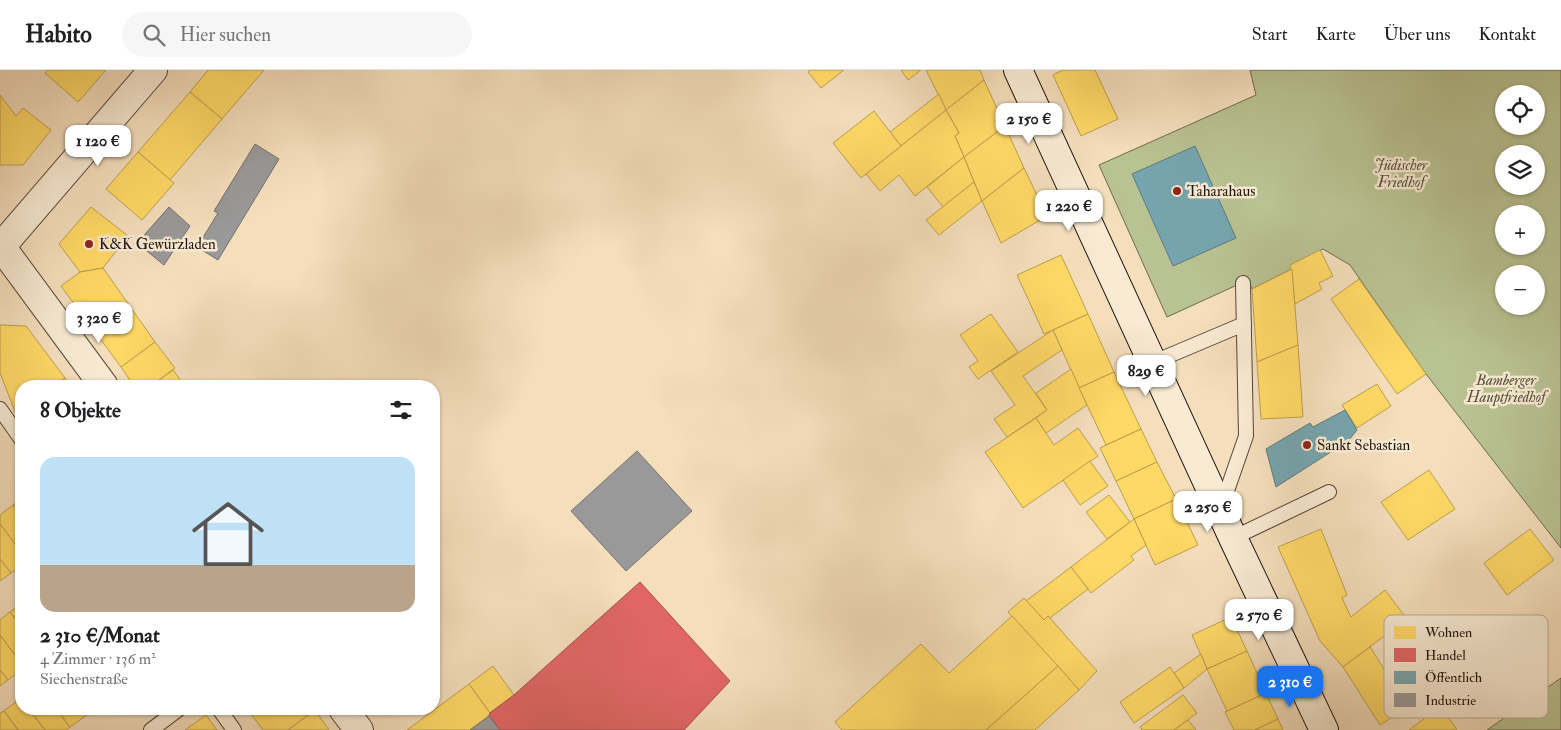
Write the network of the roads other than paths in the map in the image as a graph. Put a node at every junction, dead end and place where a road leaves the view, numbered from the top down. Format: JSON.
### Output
{"nodes":[{"id":1,"x":153,"y":70,"type":"edge"},
{"id":2,"x":1018,"y":70,"type":"edge"},
{"id":3,"x":0,"y":247,"type":"edge"},
{"id":4,"x":1243,"y":283,"type":"dead end"},
{"id":5,"x":1244,"y":324,"type":"junction"},
{"id":6,"x":1154,"y":362,"type":"junction"},
{"id":7,"x":100,"y":380,"type":"edge"},
{"id":8,"x":0,"y":410,"type":"edge"},
{"id":9,"x":15,"y":430,"type":"edge"},
{"id":10,"x":1329,"y":492,"type":"dead end"},
{"id":11,"x":1220,"y":510,"type":"junction"},
{"id":12,"x":1233,"y":538,"type":"junction"},
{"id":13,"x":171,"y":715,"type":"edge"},
{"id":14,"x":223,"y":715,"type":"edge"},
{"id":15,"x":348,"y":715,"type":"edge"},
{"id":16,"x":151,"y":730,"type":"edge"},
{"id":17,"x":234,"y":730,"type":"edge"},
{"id":18,"x":359,"y":730,"type":"edge"},
{"id":19,"x":1324,"y":730,"type":"edge"}],
"edges":[{"from":1,"to":3,"type":"main road"},
{"from":2,"to":6,"type":"main road"},
{"from":3,"to":7,"type":"main road"},
{"from":4,"to":5,"type":"lane"},
{"from":5,"to":6,"type":"lane"},
{"from":5,"to":11,"type":"lane"},
{"from":6,"to":11,"type":"main road"},
{"from":8,"to":9,"type":"lane"},
{"from":10,"to":12,"type":"lane"},
{"from":11,"to":12,"type":"main road"},
{"from":12,"to":19,"type":"main road"},
{"from":13,"to":16,"type":"lane"},
{"from":14,"to":17,"type":"lane"},
{"from":15,"to":18,"type":"main road"}]}
